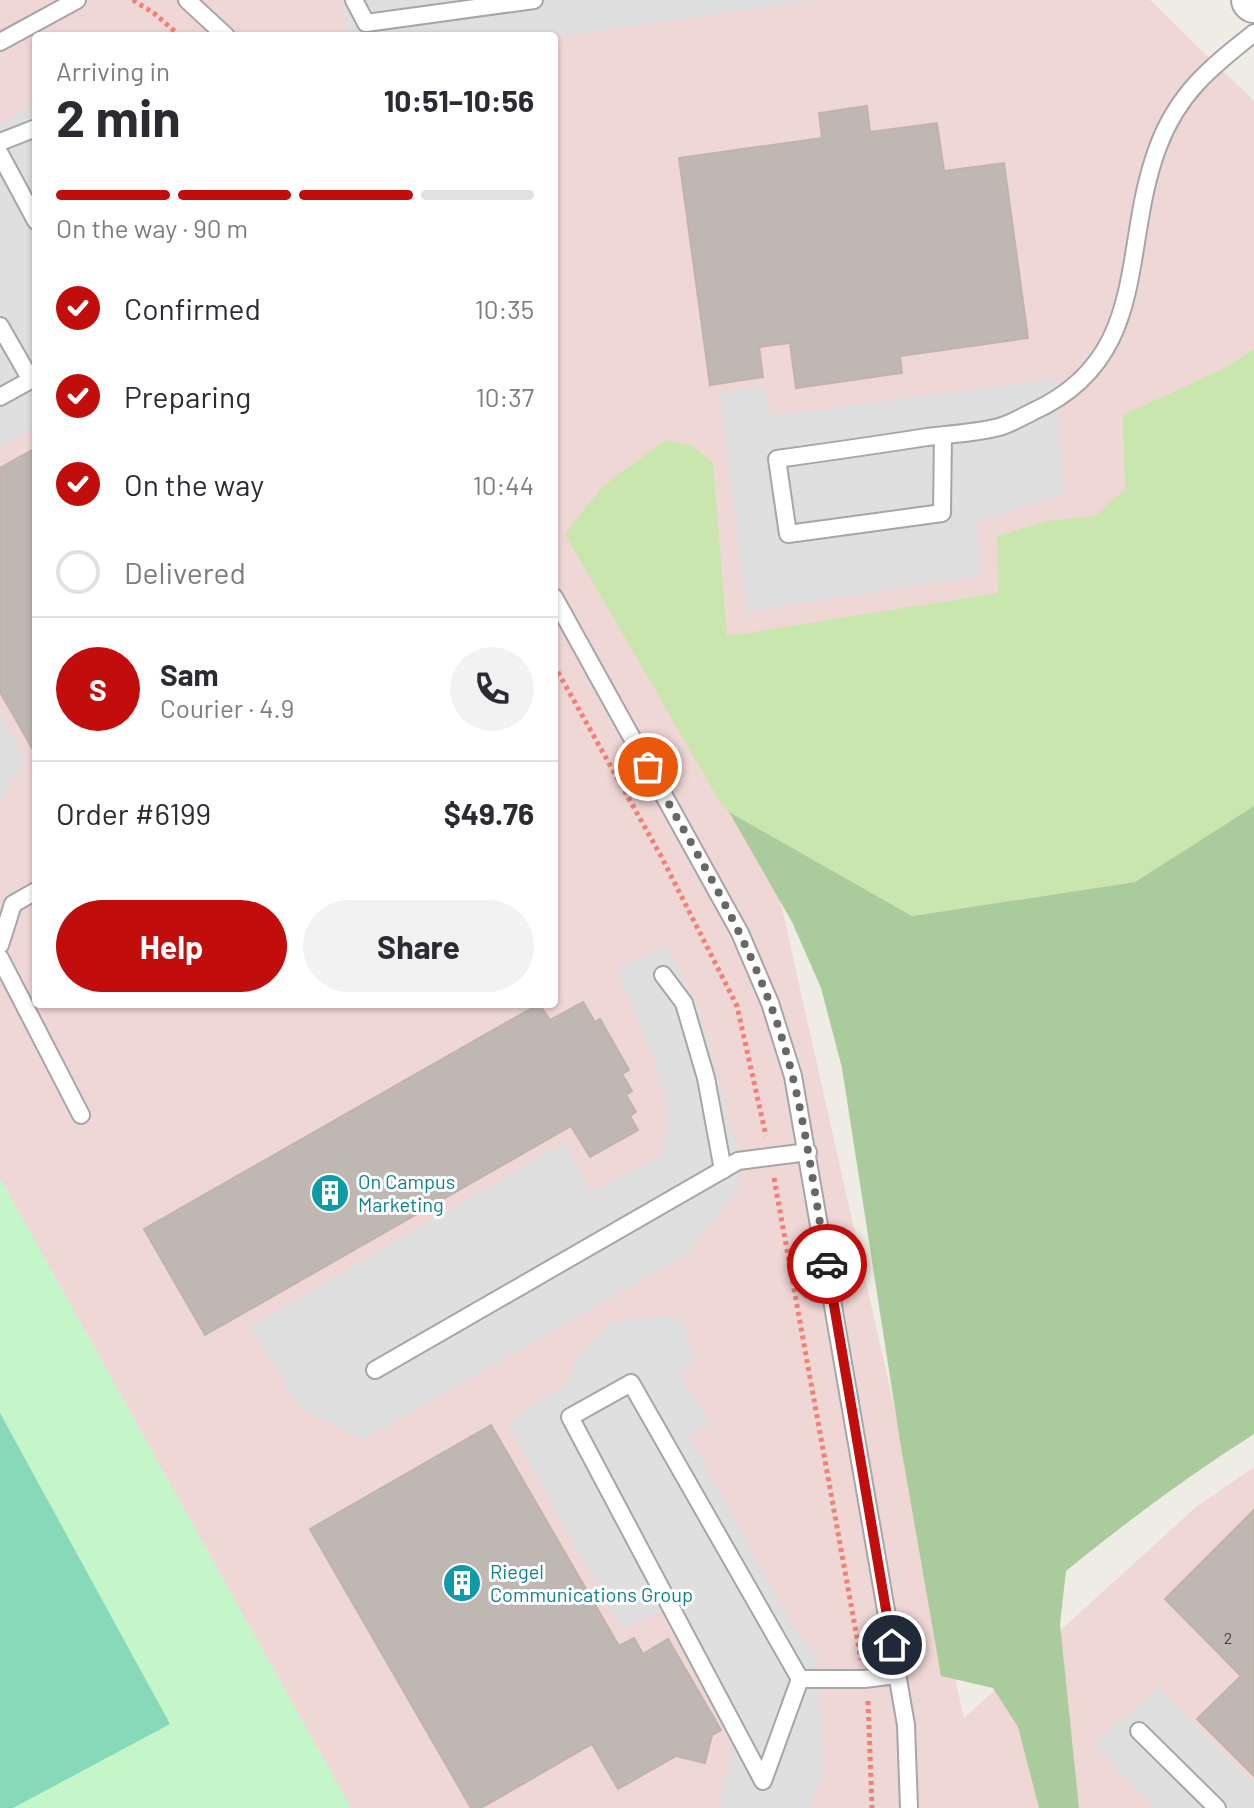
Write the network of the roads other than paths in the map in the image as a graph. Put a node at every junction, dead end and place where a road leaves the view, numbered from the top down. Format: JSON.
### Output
{"nodes":[{"id":1,"x":77,"y":0,"type":"edge"},
{"id":2,"x":187,"y":0,"type":"edge"},
{"id":3,"x":354,"y":0,"type":"edge"},
{"id":4,"x":534,"y":0,"type":"edge"},
{"id":5,"x":222,"y":32,"type":"edge"},
{"id":6,"x":1254,"y":33,"type":"edge"},
{"id":7,"x":0,"y":42,"type":"edge"},
{"id":8,"x":32,"y":130,"type":"edge"},
{"id":9,"x":0,"y":142,"type":"edge"},
{"id":10,"x":0,"y":154,"type":"edge"},
{"id":11,"x":32,"y":214,"type":"edge"},
{"id":12,"x":0,"y":326,"type":"edge"},
{"id":13,"x":32,"y":376,"type":"edge"},
{"id":14,"x":32,"y":379,"type":"edge"},
{"id":15,"x":0,"y":397,"type":"edge"},
{"id":16,"x":943,"y":435,"type":"junction"},
{"id":17,"x":558,"y":606,"type":"edge"},
{"id":18,"x":32,"y":893,"type":"edge"},
{"id":19,"x":0,"y":945,"type":"edge"},
{"id":20,"x":0,"y":958,"type":"edge"},
{"id":21,"x":663,"y":975,"type":"dead end"},
{"id":22,"x":81,"y":1115,"type":"dead end"},
{"id":23,"x":808,"y":1152,"type":"junction"},
{"id":24,"x":723,"y":1170,"type":"junction"},
{"id":25,"x":375,"y":1370,"type":"dead end"},
{"id":26,"x":897,"y":1675,"type":"junction"},
{"id":27,"x":800,"y":1679,"type":"junction"},
{"id":28,"x":1139,"y":1731,"type":"dead end"},
{"id":29,"x":909,"y":1808,"type":"edge"},
{"id":30,"x":1217,"y":1808,"type":"edge"}],
"edges":[{"from":1,"to":7,"type":"lane"},
{"from":2,"to":5,"type":"lane"},
{"from":3,"to":4,"type":"lane"},
{"from":6,"to":16,"type":"lane"},
{"from":8,"to":9,"type":"lane"},
{"from":10,"to":11,"type":"lane"},
{"from":12,"to":13,"type":"lane"},
{"from":14,"to":15,"type":"lane"},
{"from":16,"to":16,"type":"lane"},
{"from":17,"to":23,"type":"lane"},
{"from":18,"to":19,"type":"lane"},
{"from":20,"to":22,"type":"lane"},
{"from":21,"to":24,"type":"lane"},
{"from":23,"to":24,"type":"lane"},
{"from":23,"to":26,"type":"lane"},
{"from":24,"to":25,"type":"lane"},
{"from":26,"to":27,"type":"lane"},
{"from":26,"to":29,"type":"lane"},
{"from":27,"to":27,"type":"lane"},
{"from":28,"to":30,"type":"lane"}]}
